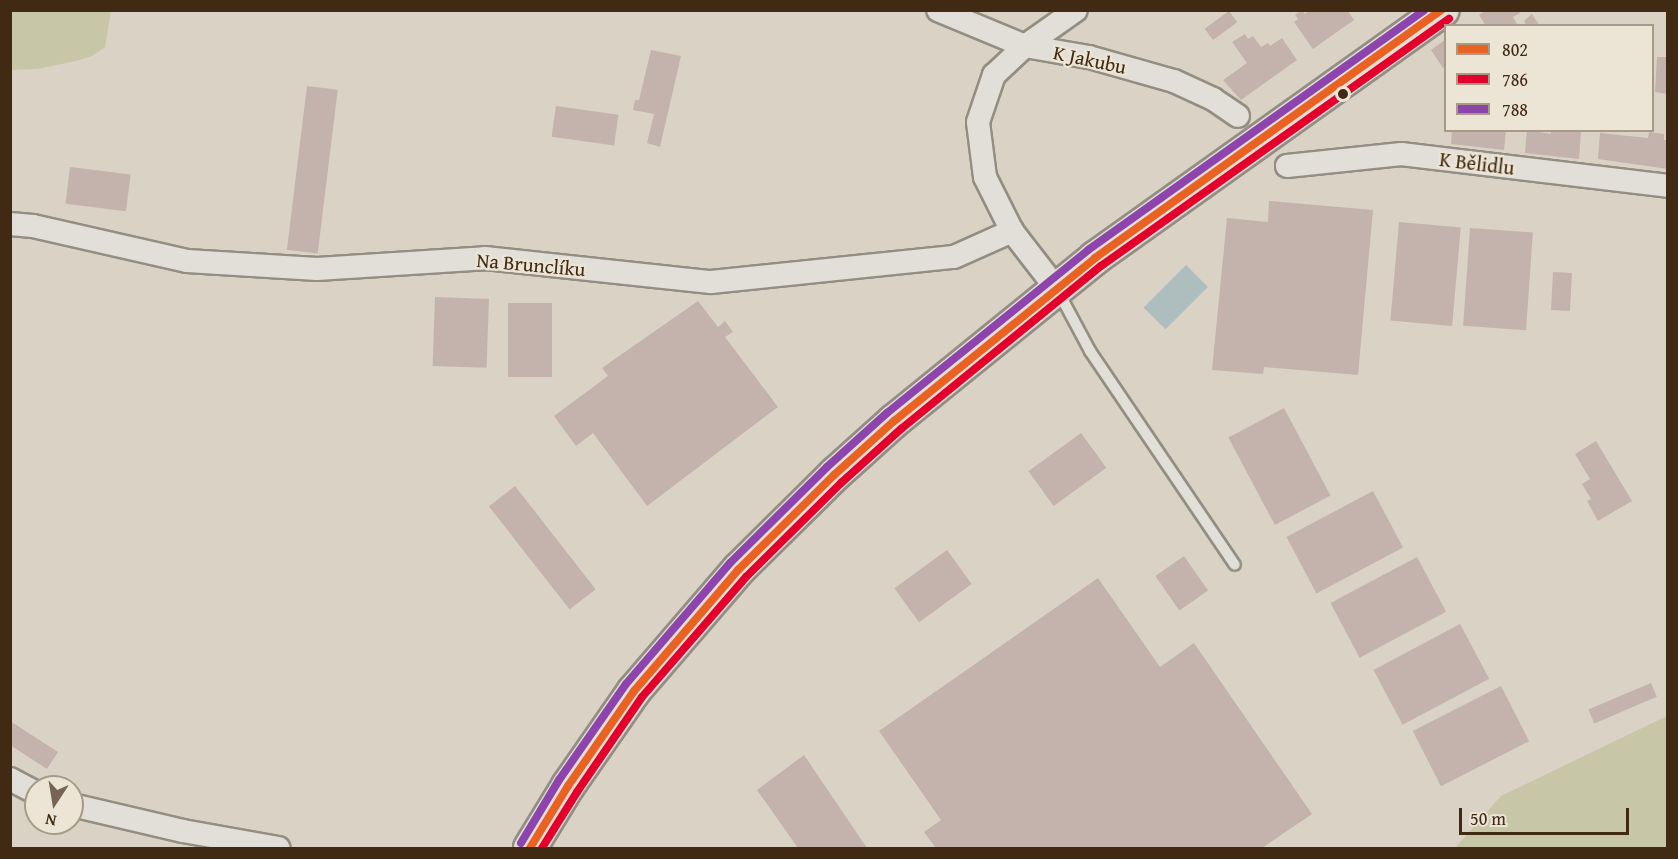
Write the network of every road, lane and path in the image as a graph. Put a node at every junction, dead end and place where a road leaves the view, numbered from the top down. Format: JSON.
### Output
{"nodes":[{"id":1,"x":938,"y":10,"type":"edge"},
{"id":2,"x":1076,"y":10,"type":"edge"},
{"id":3,"x":1443,"y":10,"type":"edge"},
{"id":4,"x":1025,"y":46,"type":"junction"},
{"id":5,"x":1238,"y":116,"type":"dead end"},
{"id":6,"x":1287,"y":166,"type":"dead end"},
{"id":7,"x":1668,"y":186,"type":"edge"},
{"id":8,"x":10,"y":224,"type":"edge"},
{"id":9,"x":1012,"y":231,"type":"junction"},
{"id":10,"x":1056,"y":288,"type":"junction"},
{"id":11,"x":1235,"y":565,"type":"dead end"},
{"id":12,"x":10,"y":779,"type":"edge"},
{"id":13,"x":24,"y":787,"type":"edge"},
{"id":14,"x":84,"y":808,"type":"edge"},
{"id":15,"x":278,"y":849,"type":"edge"},
{"id":16,"x":530,"y":849,"type":"edge"}],
"edges":[{"from":1,"to":4,"type":"street","name":"K Jakubu"},
{"from":2,"to":4,"type":"street"},
{"from":3,"to":10,"type":"main road"},
{"from":4,"to":5,"type":"street","name":"K Jakubu"},
{"from":4,"to":9,"type":"street"},
{"from":6,"to":7,"type":"street","name":"K Bělidlu"},
{"from":8,"to":9,"type":"street","name":"Na Brunclíku"},
{"from":9,"to":10,"type":"street"},
{"from":10,"to":11,"type":"lane"},
{"from":10,"to":16,"type":"main road"},
{"from":12,"to":13,"type":"street"},
{"from":14,"to":15,"type":"street"}]}
